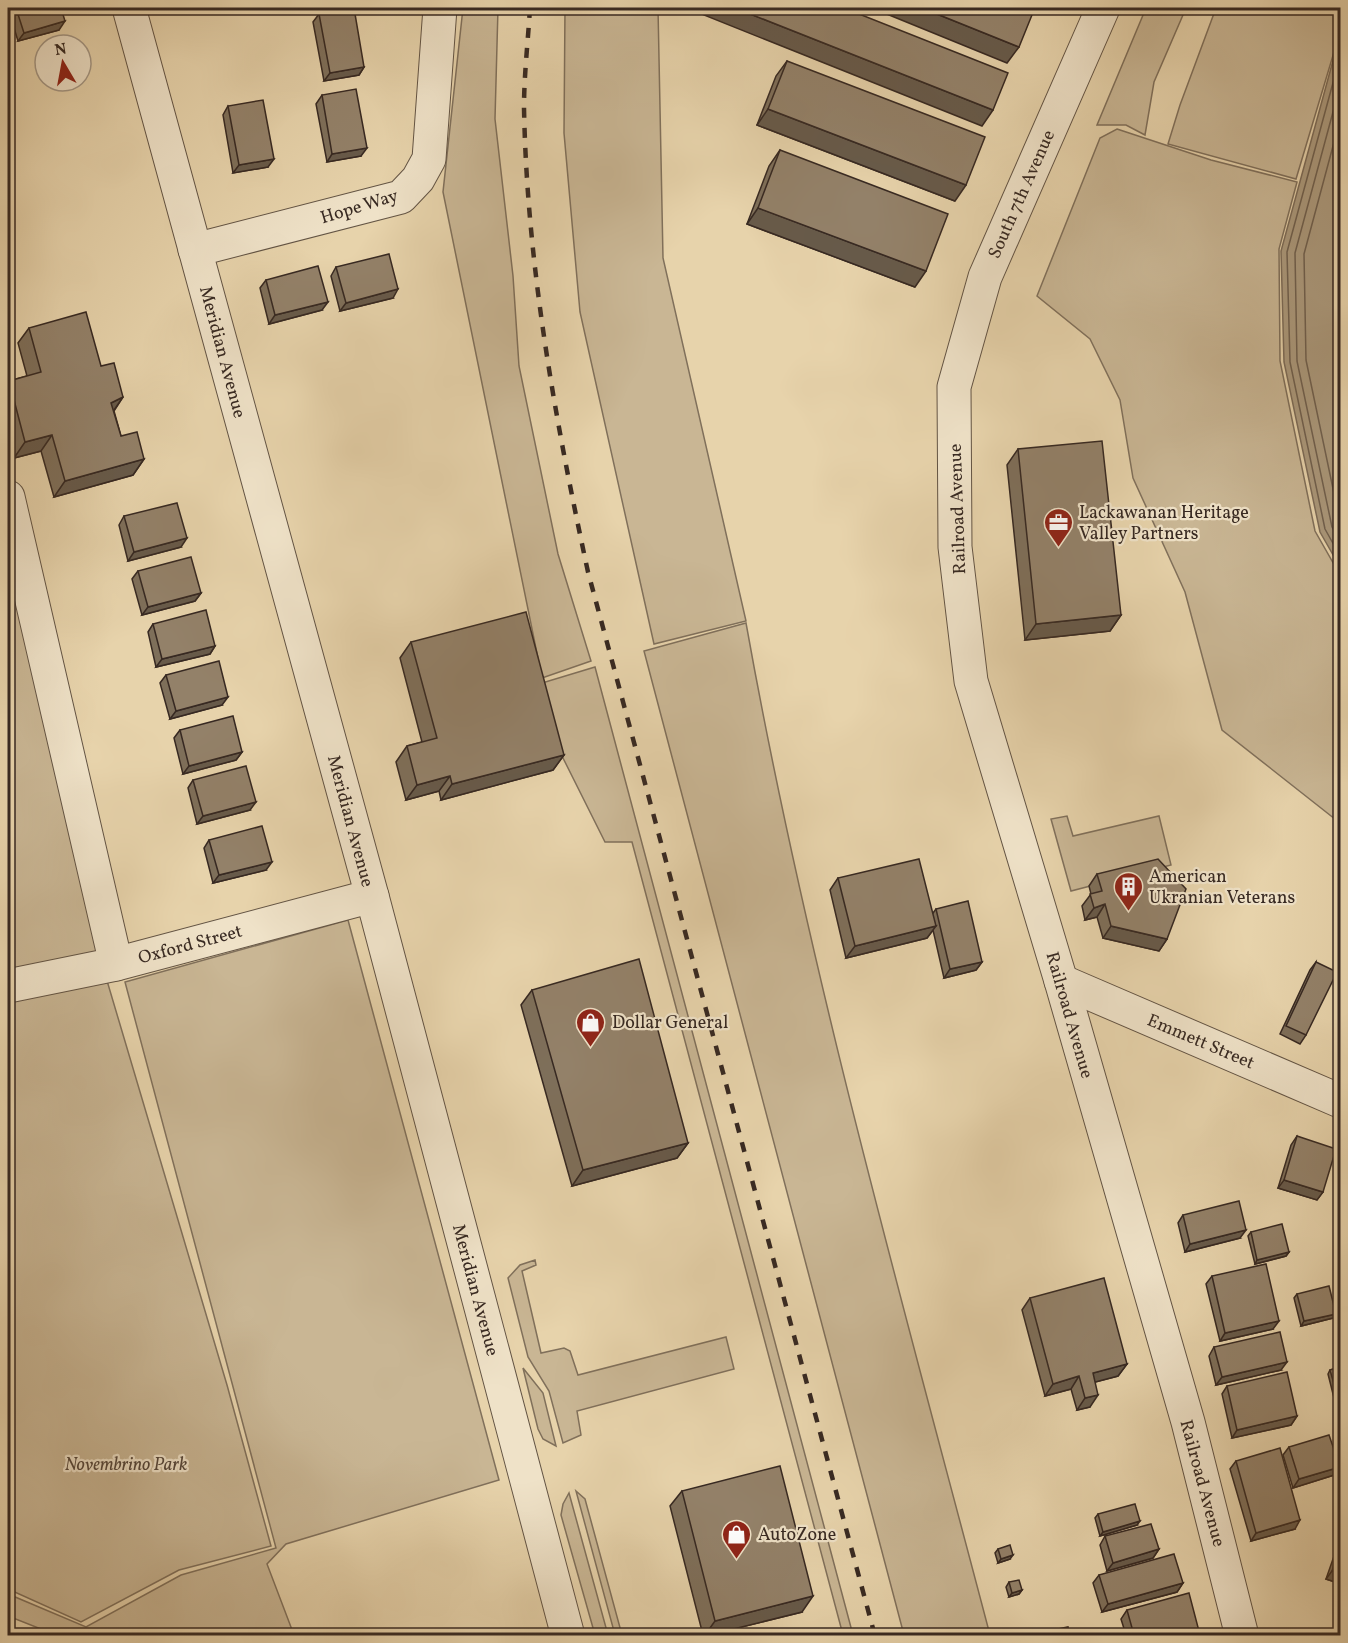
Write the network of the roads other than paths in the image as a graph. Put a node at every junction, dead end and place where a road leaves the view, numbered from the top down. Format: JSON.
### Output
{"nodes":[{"id":1,"x":129,"y":8,"type":"edge"},
{"id":2,"x":440,"y":8,"type":"edge"},
{"id":3,"x":1103,"y":8,"type":"edge"},
{"id":4,"x":195,"y":250,"type":"junction"},
{"id":5,"x":954,"y":387,"type":"joint"},
{"id":6,"x":8,"y":497,"type":"edge"},
{"id":7,"x":372,"y":896,"type":"junction"},
{"id":8,"x":116,"y":964,"type":"junction"},
{"id":9,"x":1061,"y":981,"type":"junction"},
{"id":10,"x":8,"y":986,"type":"edge"},
{"id":11,"x":1341,"y":1101,"type":"edge"},
{"id":12,"x":568,"y":1635,"type":"edge"},
{"id":13,"x":1242,"y":1635,"type":"edge"}],
"edges":[{"from":1,"to":4,"type":"street","name":"Meridian Avenue"},
{"from":2,"to":4,"type":"street","name":"Hope Way"},
{"from":3,"to":5,"type":"street","name":"South 7th Avenue"},
{"from":4,"to":7,"type":"street","name":"Meridian Avenue"},
{"from":5,"to":9,"type":"street","name":"Railroad Avenue"},
{"from":6,"to":8,"type":"street"},
{"from":7,"to":8,"type":"street","name":"Oxford Street"},
{"from":7,"to":12,"type":"street","name":"Meridian Avenue"},
{"from":8,"to":10,"type":"street","name":"Oxford Street"},
{"from":9,"to":11,"type":"street","name":"Emmett Street"},
{"from":9,"to":13,"type":"street","name":"Railroad Avenue"}]}
